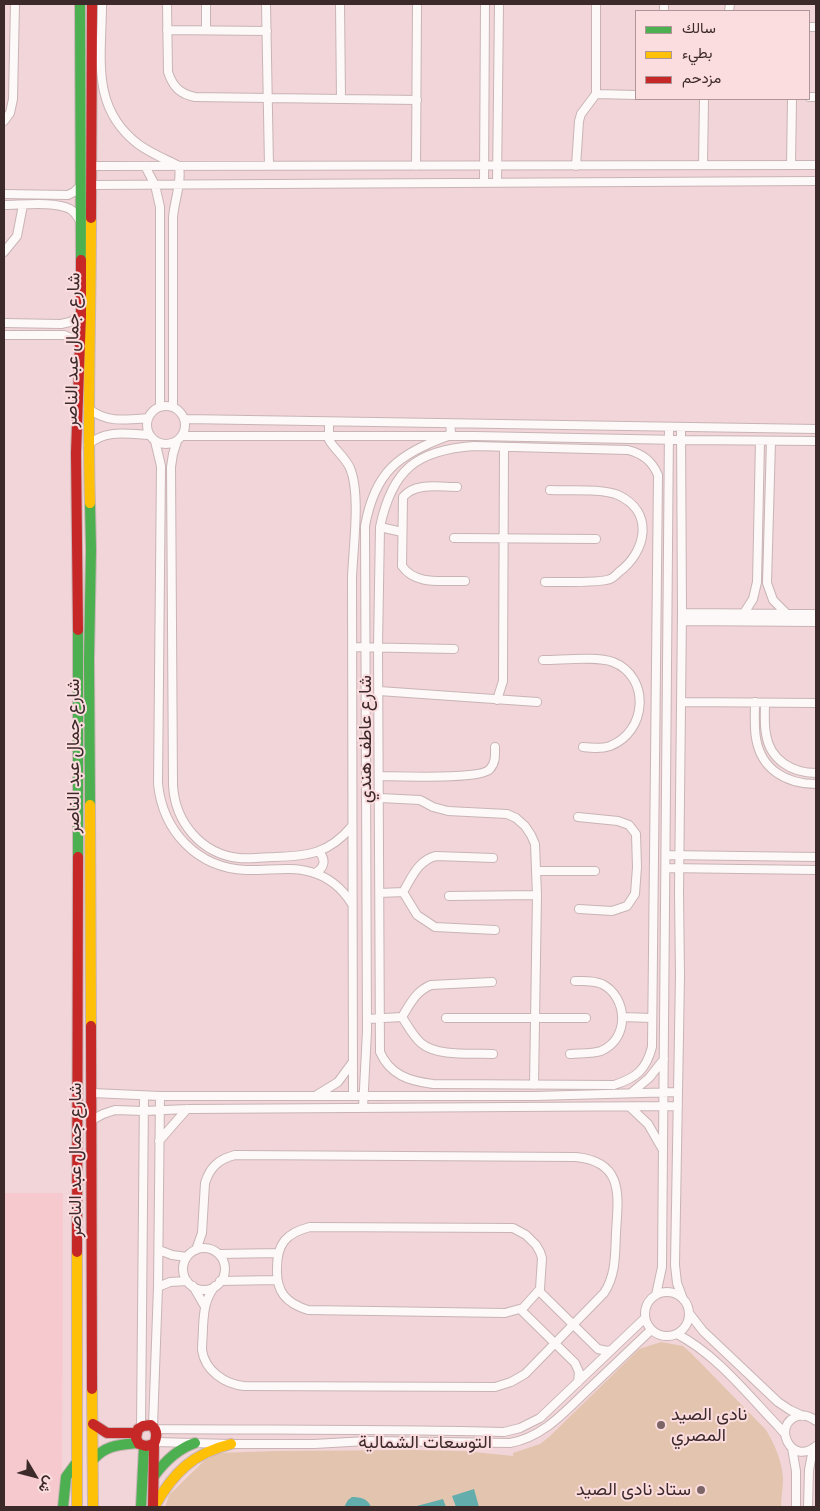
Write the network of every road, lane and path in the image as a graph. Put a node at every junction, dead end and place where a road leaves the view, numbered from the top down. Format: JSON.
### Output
{"nodes":[{"id":1,"x":15,"y":4,"type":"edge"},
{"id":2,"x":167,"y":4,"type":"edge"},
{"id":3,"x":206,"y":4,"type":"edge"},
{"id":4,"x":266,"y":4,"type":"edge"},
{"id":5,"x":340,"y":4,"type":"edge"},
{"id":6,"x":418,"y":4,"type":"edge"},
{"id":7,"x":485,"y":4,"type":"edge"},
{"id":8,"x":498,"y":4,"type":"edge"},
{"id":9,"x":596,"y":4,"type":"edge"},
{"id":10,"x":96,"y":5,"type":"edge"},
{"id":11,"x":80,"y":6,"type":"edge"},
{"id":12,"x":80,"y":27,"type":"junction"},
{"id":13,"x":92,"y":27,"type":"junction"},
{"id":14,"x":167,"y":30,"type":"junction"},
{"id":15,"x":206,"y":30,"type":"junction"},
{"id":16,"x":266,"y":31,"type":"junction"},
{"id":17,"x":596,"y":94,"type":"junction"},
{"id":18,"x":635,"y":95,"type":"edge"},
{"id":19,"x":268,"y":98,"type":"junction"},
{"id":20,"x":341,"y":99,"type":"junction"},
{"id":21,"x":417,"y":100,"type":"junction"},
{"id":22,"x":704,"y":100,"type":"edge"},
{"id":23,"x":792,"y":100,"type":"edge"},
{"id":24,"x":4,"y":120,"type":"edge"},
{"id":25,"x":703,"y":165,"type":"junction"},
{"id":26,"x":791,"y":165,"type":"junction"},
{"id":27,"x":816,"y":165,"type":"edge"},
{"id":28,"x":92,"y":166,"type":"junction"},
{"id":29,"x":144,"y":166,"type":"junction"},
{"id":30,"x":179,"y":166,"type":"junction"},
{"id":31,"x":269,"y":166,"type":"junction"},
{"id":32,"x":416,"y":166,"type":"junction"},
{"id":33,"x":485,"y":166,"type":"junction"},
{"id":34,"x":497,"y":166,"type":"junction"},
{"id":35,"x":576,"y":166,"type":"junction"},
{"id":36,"x":816,"y":181,"type":"edge"},
{"id":37,"x":484,"y":184,"type":"junction"},
{"id":38,"x":497,"y":184,"type":"junction"},
{"id":39,"x":92,"y":185,"type":"junction"},
{"id":40,"x":155,"y":185,"type":"junction"},
{"id":41,"x":179,"y":185,"type":"junction"},
{"id":42,"x":80,"y":186,"type":"junction"},
{"id":43,"x":4,"y":194,"type":"edge"},
{"id":44,"x":56,"y":195,"type":"junction"},
{"id":45,"x":174,"y":201,"type":"junction"},
{"id":46,"x":159,"y":202,"type":"junction"},
{"id":47,"x":4,"y":205,"type":"edge"},
{"id":48,"x":23,"y":205,"type":"junction"},
{"id":49,"x":57,"y":205,"type":"junction"},
{"id":50,"x":80,"y":221,"type":"junction"},
{"id":51,"x":4,"y":252,"type":"edge"},
{"id":52,"x":81,"y":316,"type":"junction"},
{"id":53,"x":4,"y":323,"type":"edge"},
{"id":54,"x":61,"y":324,"type":"junction"},
{"id":55,"x":4,"y":334,"type":"edge"},
{"id":56,"x":60,"y":335,"type":"junction"},
{"id":57,"x":80,"y":342,"type":"junction"},
{"id":58,"x":160,"y":407,"type":"junction"},
{"id":59,"x":173,"y":407,"type":"junction"},
{"id":60,"x":88,"y":408,"type":"junction"},
{"id":61,"x":148,"y":418,"type":"junction"},
{"id":62,"x":184,"y":419,"type":"junction"},
{"id":63,"x":329,"y":422,"type":"junction"},
{"id":64,"x":450,"y":424,"type":"junction"},
{"id":65,"x":669,"y":427,"type":"junction"},
{"id":66,"x":681,"y":427,"type":"junction"},
{"id":67,"x":816,"y":429,"type":"edge"},
{"id":68,"x":149,"y":435,"type":"junction"},
{"id":69,"x":328,"y":436,"type":"junction"},
{"id":70,"x":448,"y":436,"type":"junction"},
{"id":71,"x":180,"y":438,"type":"junction"},
{"id":72,"x":669,"y":440,"type":"junction"},
{"id":73,"x":681,"y":440,"type":"junction"},
{"id":74,"x":155,"y":441,"type":"junction"},
{"id":75,"x":760,"y":441,"type":"junction"},
{"id":76,"x":770,"y":441,"type":"junction"},
{"id":77,"x":816,"y":441,"type":"edge"},
{"id":78,"x":88,"y":444,"type":"junction"},
{"id":79,"x":504,"y":448,"type":"junction"},
{"id":80,"x":457,"y":487,"type":"dead end"},
{"id":81,"x":550,"y":490,"type":"dead end"},
{"id":82,"x":380,"y":527,"type":"junction"},
{"id":83,"x":644,"y":528,"type":"junction"},
{"id":84,"x":658,"y":528,"type":"junction"},
{"id":85,"x":402,"y":532,"type":"junction"},
{"id":86,"x":454,"y":538,"type":"dead end"},
{"id":87,"x":503,"y":538,"type":"junction"},
{"id":88,"x":596,"y":539,"type":"dead end"},
{"id":89,"x":465,"y":581,"type":"dead end"},
{"id":90,"x":545,"y":582,"type":"dead end"},
{"id":91,"x":744,"y":613,"type":"junction"},
{"id":92,"x":786,"y":613,"type":"junction"},
{"id":93,"x":816,"y":614,"type":"edge"},
{"id":94,"x":682,"y":617,"type":"junction"},
{"id":95,"x":816,"y":622,"type":"edge"},
{"id":96,"x":378,"y":646,"type":"junction"},
{"id":97,"x":352,"y":647,"type":"junction"},
{"id":98,"x":365,"y":647,"type":"junction"},
{"id":99,"x":454,"y":649,"type":"dead end"},
{"id":100,"x":78,"y":659,"type":"junction"},
{"id":101,"x":89,"y":659,"type":"junction"},
{"id":102,"x":544,"y":660,"type":"dead end"},
{"id":103,"x":78,"y":685,"type":"junction"},
{"id":104,"x":90,"y":686,"type":"junction"},
{"id":105,"x":378,"y":691,"type":"junction"},
{"id":106,"x":497,"y":700,"type":"junction"},
{"id":107,"x":537,"y":702,"type":"dead end"},
{"id":108,"x":681,"y":702,"type":"junction"},
{"id":109,"x":755,"y":702,"type":"junction"},
{"id":110,"x":765,"y":703,"type":"junction"},
{"id":111,"x":816,"y":703,"type":"edge"},
{"id":112,"x":640,"y":707,"type":"junction"},
{"id":113,"x":656,"y":707,"type":"junction"},
{"id":114,"x":495,"y":747,"type":"dead end"},
{"id":115,"x":583,"y":747,"type":"dead end"},
{"id":116,"x":816,"y":773,"type":"edge"},
{"id":117,"x":380,"y":776,"type":"junction"},
{"id":118,"x":816,"y":784,"type":"edge"},
{"id":119,"x":380,"y":798,"type":"junction"},
{"id":120,"x":578,"y":817,"type":"dead end"},
{"id":121,"x":352,"y":826,"type":"junction"},
{"id":122,"x":319,"y":852,"type":"junction"},
{"id":123,"x":666,"y":855,"type":"junction"},
{"id":124,"x":680,"y":856,"type":"junction"},
{"id":125,"x":816,"y":857,"type":"edge"},
{"id":126,"x":492,"y":858,"type":"dead end"},
{"id":127,"x":654,"y":866,"type":"junction"},
{"id":128,"x":638,"y":867,"type":"junction"},
{"id":129,"x":666,"y":868,"type":"junction"},
{"id":130,"x":679,"y":868,"type":"junction"},
{"id":131,"x":816,"y":870,"type":"edge"},
{"id":132,"x":536,"y":871,"type":"junction"},
{"id":133,"x":594,"y":871,"type":"dead end"},
{"id":134,"x":315,"y":873,"type":"junction"},
{"id":135,"x":403,"y":892,"type":"junction"},
{"id":136,"x":380,"y":893,"type":"junction"},
{"id":137,"x":537,"y":895,"type":"junction"},
{"id":138,"x":448,"y":896,"type":"dead end"},
{"id":139,"x":353,"y":904,"type":"junction"},
{"id":140,"x":579,"y":909,"type":"dead end"},
{"id":141,"x":494,"y":930,"type":"dead end"},
{"id":142,"x":575,"y":981,"type":"dead end"},
{"id":143,"x":492,"y":982,"type":"dead end"},
{"id":144,"x":402,"y":1017,"type":"junction"},
{"id":145,"x":622,"y":1017,"type":"junction"},
{"id":146,"x":380,"y":1018,"type":"junction"},
{"id":147,"x":446,"y":1018,"type":"dead end"},
{"id":148,"x":535,"y":1018,"type":"junction"},
{"id":149,"x":586,"y":1018,"type":"dead end"},
{"id":150,"x":652,"y":1018,"type":"junction"},
{"id":151,"x":367,"y":1019,"type":"junction"},
{"id":152,"x":493,"y":1054,"type":"dead end"},
{"id":153,"x":570,"y":1054,"type":"dead end"},
{"id":154,"x":664,"y":1059,"type":"junction"},
{"id":155,"x":353,"y":1061,"type":"junction"},
{"id":156,"x":353,"y":1076,"type":"junction"},
{"id":157,"x":364,"y":1077,"type":"junction"},
{"id":158,"x":534,"y":1085,"type":"junction"},
{"id":159,"x":664,"y":1092,"type":"junction"},
{"id":160,"x":678,"y":1092,"type":"junction"},
{"id":161,"x":631,"y":1093,"type":"junction"},
{"id":162,"x":92,"y":1094,"type":"junction"},
{"id":163,"x":144,"y":1096,"type":"junction"},
{"id":164,"x":160,"y":1096,"type":"junction"},
{"id":165,"x":316,"y":1096,"type":"junction"},
{"id":166,"x":353,"y":1096,"type":"junction"},
{"id":167,"x":363,"y":1096,"type":"junction"},
{"id":168,"x":664,"y":1106,"type":"junction"},
{"id":169,"x":678,"y":1106,"type":"junction"},
{"id":170,"x":630,"y":1107,"type":"junction"},
{"id":171,"x":187,"y":1108,"type":"junction"},
{"id":172,"x":363,"y":1108,"type":"junction"},
{"id":173,"x":144,"y":1111,"type":"junction"},
{"id":174,"x":159,"y":1111,"type":"junction"},
{"id":175,"x":92,"y":1120,"type":"junction"},
{"id":176,"x":159,"y":1140,"type":"junction"},
{"id":177,"x":664,"y":1152,"type":"junction"},
{"id":178,"x":202,"y":1233,"type":"junction"},
{"id":179,"x":210,"y":1249,"type":"junction"},
{"id":180,"x":159,"y":1250,"type":"junction"},
{"id":181,"x":196,"y":1250,"type":"junction"},
{"id":182,"x":277,"y":1253,"type":"junction"},
{"id":183,"x":219,"y":1254,"type":"junction"},
{"id":184,"x":187,"y":1257,"type":"junction"},
{"id":185,"x":276,"y":1280,"type":"junction"},
{"id":186,"x":190,"y":1284,"type":"junction"},
{"id":187,"x":218,"y":1284,"type":"junction"},
{"id":188,"x":158,"y":1287,"type":"junction"},
{"id":189,"x":539,"y":1291,"type":"junction"},
{"id":190,"x":656,"y":1295,"type":"junction"},
{"id":191,"x":683,"y":1299,"type":"junction"},
{"id":192,"x":204,"y":1305,"type":"junction"},
{"id":193,"x":521,"y":1310,"type":"junction"},
{"id":194,"x":689,"y":1313,"type":"junction"},
{"id":195,"x":645,"y":1318,"type":"junction"},
{"id":196,"x":574,"y":1325,"type":"junction"},
{"id":197,"x":651,"y":1330,"type":"junction"},
{"id":198,"x":677,"y":1334,"type":"junction"},
{"id":199,"x":555,"y":1344,"type":"junction"},
{"id":200,"x":611,"y":1350,"type":"junction"},
{"id":201,"x":578,"y":1382,"type":"junction"},
{"id":202,"x":812,"y":1417,"type":"edge"},
{"id":203,"x":93,"y":1424,"type":"junction"},
{"id":204,"x":154,"y":1428,"type":"junction"},
{"id":205,"x":520,"y":1428,"type":"junction"},
{"id":206,"x":314,"y":1430,"type":"junction"},
{"id":207,"x":785,"y":1434,"type":"junction"},
{"id":208,"x":145,"y":1439,"type":"junction"},
{"id":209,"x":523,"y":1440,"type":"junction"},
{"id":210,"x":195,"y":1443,"type":"junction"},
{"id":211,"x":231,"y":1444,"type":"junction"},
{"id":212,"x":314,"y":1444,"type":"junction"},
{"id":213,"x":814,"y":1447,"type":"edge"},
{"id":214,"x":792,"y":1448,"type":"junction"},
{"id":215,"x":93,"y":1460,"type":"junction"},
{"id":216,"x":77,"y":1462,"type":"junction"},
{"id":217,"x":154,"y":1476,"type":"junction"},
{"id":218,"x":63,"y":1507,"type":"edge"},
{"id":219,"x":77,"y":1507,"type":"edge"},
{"id":220,"x":93,"y":1507,"type":"edge"},
{"id":221,"x":141,"y":1507,"type":"edge"},
{"id":222,"x":154,"y":1507,"type":"edge"},
{"id":223,"x":796,"y":1507,"type":"edge"},
{"id":224,"x":808,"y":1507,"type":"edge"}],
"edges":[{"from":1,"to":24,"type":"street"},
{"from":2,"to":14,"type":"street"},
{"from":3,"to":15,"type":"street"},
{"from":4,"to":16,"type":"street"},
{"from":5,"to":20,"type":"street"},
{"from":6,"to":21,"type":"street"},
{"from":7,"to":33,"type":"street"},
{"from":8,"to":34,"type":"street"},
{"from":9,"to":17,"type":"street"},
{"from":10,"to":11,"type":"main road"},
{"from":10,"to":13,"type":"main road","name":"شارع جمال عبد الناصر"},
{"from":10,"to":30,"type":"street"},
{"from":11,"to":12,"type":"main road","name":"شارع جمال عبد الناصر"},
{"from":12,"to":13,"type":"main road"},
{"from":12,"to":42,"type":"main road","name":"شارع جمال عبد الناصر"},
{"from":13,"to":28,"type":"main road","name":"شارع جمال عبد الناصر"},
{"from":14,"to":15,"type":"street"},
{"from":14,"to":19,"type":"street"},
{"from":15,"to":16,"type":"street"},
{"from":16,"to":19,"type":"street"},
{"from":17,"to":18,"type":"street"},
{"from":17,"to":35,"type":"street"},
{"from":19,"to":20,"type":"street"},
{"from":19,"to":31,"type":"street"},
{"from":20,"to":21,"type":"street"},
{"from":21,"to":32,"type":"street"},
{"from":22,"to":25,"type":"street"},
{"from":23,"to":26,"type":"street"},
{"from":25,"to":26,"type":"street"},
{"from":25,"to":35,"type":"street"},
{"from":26,"to":27,"type":"street"},
{"from":28,"to":29,"type":"street"},
{"from":28,"to":39,"type":"main road","name":"شارع جمال عبد الناصر"},
{"from":29,"to":30,"type":"street"},
{"from":29,"to":40,"type":"street"},
{"from":30,"to":31,"type":"street"},
{"from":30,"to":41,"type":"street"},
{"from":31,"to":32,"type":"street"},
{"from":32,"to":33,"type":"street"},
{"from":33,"to":34,"type":"street"},
{"from":33,"to":37,"type":"street"},
{"from":34,"to":35,"type":"street"},
{"from":34,"to":38,"type":"street"},
{"from":36,"to":38,"type":"street"},
{"from":37,"to":38,"type":"street"},
{"from":37,"to":41,"type":"street"},
{"from":39,"to":40,"type":"street"},
{"from":39,"to":60,"type":"main road","name":"شارع جمال عبد الناصر"},
{"from":40,"to":41,"type":"street"},
{"from":40,"to":46,"type":"street"},
{"from":41,"to":45,"type":"street"},
{"from":42,"to":44,"type":"street"},
{"from":42,"to":50,"type":"main road","name":"شارع جمال عبد الناصر"},
{"from":43,"to":44,"type":"street"},
{"from":44,"to":49,"type":"street"},
{"from":45,"to":46,"type":"street"},
{"from":45,"to":59,"type":"street"},
{"from":46,"to":58,"type":"street"},
{"from":47,"to":48,"type":"street"},
{"from":48,"to":49,"type":"street"},
{"from":48,"to":51,"type":"street"},
{"from":49,"to":50,"type":"street"},
{"from":50,"to":52,"type":"main road","name":"شارع جمال عبد الناصر"},
{"from":52,"to":54,"type":"street"},
{"from":52,"to":57,"type":"main road","name":"شارع جمال عبد الناصر"},
{"from":53,"to":54,"type":"street"},
{"from":54,"to":56,"type":"street"},
{"from":55,"to":56,"type":"street"},
{"from":56,"to":57,"type":"street"},
{"from":57,"to":100,"type":"main road","name":"شارع جمال عبد الناصر"},
{"from":58,"to":59,"type":"street"},
{"from":58,"to":61,"type":"street"},
{"from":59,"to":62,"type":"street"},
{"from":60,"to":61,"type":"street"},
{"from":60,"to":78,"type":"main road","name":"شارع جمال عبد الناصر"},
{"from":61,"to":68,"type":"street"},
{"from":62,"to":63,"type":"street"},
{"from":62,"to":71,"type":"street"},
{"from":63,"to":64,"type":"street"},
{"from":63,"to":69,"type":"street"},
{"from":64,"to":65,"type":"street"},
{"from":64,"to":70,"type":"street"},
{"from":65,"to":66,"type":"street"},
{"from":65,"to":72,"type":"street"},
{"from":66,"to":67,"type":"street"},
{"from":66,"to":73,"type":"street"},
{"from":68,"to":74,"type":"street"},
{"from":68,"to":78,"type":"street"},
{"from":69,"to":70,"type":"street"},
{"from":69,"to":71,"type":"street"},
{"from":69,"to":97,"type":"street","name":"شارع عاطف هندي"},
{"from":70,"to":72,"type":"street"},
{"from":70,"to":98,"type":"street","name":"شارع عاطف هندي"},
{"from":71,"to":74,"type":"street"},
{"from":71,"to":122,"type":"street"},
{"from":72,"to":73,"type":"street"},
{"from":72,"to":123,"type":"street"},
{"from":73,"to":75,"type":"street"},
{"from":73,"to":94,"type":"street"},
{"from":74,"to":134,"type":"street"},
{"from":75,"to":76,"type":"street"},
{"from":75,"to":91,"type":"street"},
{"from":76,"to":77,"type":"street"},
{"from":76,"to":92,"type":"street"},
{"from":78,"to":101,"type":"main road","name":"شارع جمال عبد الناصر"},
{"from":79,"to":82,"type":"street"},
{"from":79,"to":84,"type":"street"},
{"from":79,"to":87,"type":"street"},
{"from":80,"to":85,"type":"street"},
{"from":81,"to":83,"type":"street"},
{"from":82,"to":85,"type":"street"},
{"from":82,"to":96,"type":"street"},
{"from":83,"to":84,"type":"street"},
{"from":83,"to":90,"type":"street"},
{"from":84,"to":113,"type":"street"},
{"from":85,"to":89,"type":"street"},
{"from":86,"to":87,"type":"street"},
{"from":87,"to":88,"type":"street"},
{"from":87,"to":106,"type":"street"},
{"from":91,"to":92,"type":"street"},
{"from":91,"to":94,"type":"street"},
{"from":92,"to":93,"type":"street"},
{"from":94,"to":95,"type":"street"},
{"from":94,"to":108,"type":"street"},
{"from":96,"to":98,"type":"street"},
{"from":96,"to":99,"type":"street"},
{"from":96,"to":105,"type":"street"},
{"from":97,"to":98,"type":"street"},
{"from":97,"to":121,"type":"street","name":"شارع عاطف هندي"},
{"from":98,"to":151,"type":"street","name":"شارع عاطف هندي"},
{"from":100,"to":101,"type":"main road"},
{"from":100,"to":103,"type":"main road","name":"شارع جمال عبد الناصر"},
{"from":101,"to":104,"type":"main road","name":"شارع جمال عبد الناصر"},
{"from":102,"to":112,"type":"street"},
{"from":103,"to":104,"type":"main road"},
{"from":103,"to":216,"type":"main road","name":"شارع جمال عبد الناصر"},
{"from":104,"to":162,"type":"main road","name":"شارع جمال عبد الناصر"},
{"from":105,"to":106,"type":"street"},
{"from":105,"to":117,"type":"street"},
{"from":106,"to":107,"type":"street"},
{"from":108,"to":109,"type":"street"},
{"from":108,"to":124,"type":"street"},
{"from":109,"to":110,"type":"street"},
{"from":109,"to":118,"type":"street"},
{"from":110,"to":111,"type":"street"},
{"from":110,"to":116,"type":"street"},
{"from":112,"to":113,"type":"street"},
{"from":112,"to":115,"type":"street"},
{"from":113,"to":127,"type":"street"},
{"from":114,"to":117,"type":"street"},
{"from":117,"to":119,"type":"street"},
{"from":119,"to":132,"type":"street"},
{"from":119,"to":136,"type":"street"},
{"from":120,"to":128,"type":"street"},
{"from":121,"to":122,"type":"street"},
{"from":121,"to":139,"type":"street","name":"شارع عاطف هندي"},
{"from":122,"to":134,"type":"street"},
{"from":123,"to":124,"type":"street"},
{"from":123,"to":129,"type":"street"},
{"from":124,"to":125,"type":"street"},
{"from":124,"to":130,"type":"street"},
{"from":126,"to":135,"type":"street"},
{"from":127,"to":128,"type":"street"},
{"from":127,"to":150,"type":"street"},
{"from":128,"to":140,"type":"street"},
{"from":129,"to":130,"type":"street"},
{"from":129,"to":154,"type":"street"},
{"from":130,"to":131,"type":"street"},
{"from":130,"to":160,"type":"street"},
{"from":132,"to":133,"type":"street"},
{"from":132,"to":137,"type":"street"},
{"from":134,"to":139,"type":"street"},
{"from":135,"to":136,"type":"street"},
{"from":135,"to":141,"type":"street"},
{"from":136,"to":146,"type":"street"},
{"from":137,"to":138,"type":"street"},
{"from":137,"to":148,"type":"street"},
{"from":139,"to":155,"type":"street","name":"شارع عاطف هندي"},
{"from":142,"to":145,"type":"street"},
{"from":143,"to":144,"type":"street"},
{"from":144,"to":146,"type":"street"},
{"from":144,"to":152,"type":"street"},
{"from":145,"to":150,"type":"street"},
{"from":145,"to":153,"type":"street"},
{"from":146,"to":151,"type":"street"},
{"from":146,"to":158,"type":"street"},
{"from":147,"to":148,"type":"street"},
{"from":148,"to":149,"type":"street"},
{"from":148,"to":158,"type":"street"},
{"from":150,"to":158,"type":"street"},
{"from":151,"to":157,"type":"street","name":"شارع عاطف هندي"},
{"from":154,"to":159,"type":"street"},
{"from":154,"to":161,"type":"street"},
{"from":155,"to":156,"type":"street","name":"شارع عاطف هندي"},
{"from":155,"to":165,"type":"street"},
{"from":156,"to":157,"type":"street"},
{"from":156,"to":166,"type":"street","name":"شارع عاطف هندي"},
{"from":157,"to":167,"type":"street","name":"شارع عاطف هندي"},
{"from":159,"to":160,"type":"street"},
{"from":159,"to":161,"type":"street"},
{"from":159,"to":168,"type":"street"},
{"from":160,"to":169,"type":"street"},
{"from":161,"to":167,"type":"street"},
{"from":162,"to":163,"type":"street"},
{"from":162,"to":175,"type":"main road","name":"شارع جمال عبد الناصر"},
{"from":163,"to":164,"type":"street"},
{"from":163,"to":173,"type":"street"},
{"from":164,"to":165,"type":"street"},
{"from":164,"to":174,"type":"street"},
{"from":165,"to":166,"type":"street"},
{"from":166,"to":167,"type":"street"},
{"from":167,"to":172,"type":"street","name":"شارع عاطف هندي"},
{"from":168,"to":169,"type":"street"},
{"from":168,"to":170,"type":"street"},
{"from":168,"to":177,"type":"street"},
{"from":169,"to":191,"type":"street"},
{"from":170,"to":172,"type":"street"},
{"from":170,"to":177,"type":"street"},
{"from":171,"to":172,"type":"street"},
{"from":171,"to":174,"type":"street"},
{"from":171,"to":176,"type":"street"},
{"from":173,"to":174,"type":"street"},
{"from":173,"to":175,"type":"street"},
{"from":173,"to":208,"type":"street"},
{"from":174,"to":176,"type":"street"},
{"from":175,"to":203,"type":"main road","name":"شارع جمال عبد الناصر"},
{"from":176,"to":180,"type":"street"},
{"from":177,"to":190,"type":"street"},
{"from":178,"to":179,"type":"street"},
{"from":178,"to":181,"type":"street"},
{"from":178,"to":196,"type":"street"},
{"from":179,"to":181,"type":"street"},
{"from":179,"to":183,"type":"street"},
{"from":180,"to":184,"type":"street"},
{"from":180,"to":188,"type":"street"},
{"from":181,"to":184,"type":"street"},
{"from":182,"to":183,"type":"street"},
{"from":182,"to":185,"type":"street"},
{"from":182,"to":189,"type":"street"},
{"from":183,"to":187,"type":"street"},
{"from":184,"to":186,"type":"street"},
{"from":185,"to":187,"type":"street"},
{"from":185,"to":193,"type":"street"},
{"from":186,"to":187,"type":"street"},
{"from":186,"to":188,"type":"street"},
{"from":186,"to":192,"type":"street"},
{"from":187,"to":192,"type":"street"},
{"from":188,"to":204,"type":"street"},
{"from":189,"to":193,"type":"street"},
{"from":189,"to":196,"type":"street"},
{"from":190,"to":191,"type":"street"},
{"from":190,"to":195,"type":"street"},
{"from":191,"to":194,"type":"street"},
{"from":192,"to":199,"type":"street"},
{"from":193,"to":199,"type":"street"},
{"from":194,"to":198,"type":"street"},
{"from":194,"to":202,"type":"street"},
{"from":195,"to":197,"type":"street"},
{"from":195,"to":200,"type":"street"},
{"from":196,"to":199,"type":"street"},
{"from":196,"to":200,"type":"street"},
{"from":197,"to":198,"type":"street"},
{"from":197,"to":209,"type":"street","name":"التوسعات الشمالية"},
{"from":198,"to":207,"type":"street"},
{"from":199,"to":201,"type":"street"},
{"from":200,"to":201,"type":"street"},
{"from":201,"to":205,"type":"street"},
{"from":202,"to":207,"type":"street"},
{"from":203,"to":208,"type":"main road"},
{"from":203,"to":215,"type":"main road","name":"شارع جمال عبد الناصر"},
{"from":204,"to":206,"type":"street"},
{"from":204,"to":208,"type":"main road"},
{"from":204,"to":208,"type":"main road"},
{"from":205,"to":206,"type":"street"},
{"from":205,"to":209,"type":"street"},
{"from":206,"to":212,"type":"street"},
{"from":207,"to":214,"type":"street"},
{"from":208,"to":210,"type":"street","name":"التوسعات الشمالية"},
{"from":208,"to":215,"type":"main road"},
{"from":208,"to":217,"type":"main road"},
{"from":208,"to":221,"type":"main road"},
{"from":209,"to":212,"type":"street","name":"التوسعات الشمالية"},
{"from":210,"to":211,"type":"street","name":"التوسعات الشمالية"},
{"from":210,"to":217,"type":"main road"},
{"from":211,"to":212,"type":"street","name":"التوسعات الشمالية"},
{"from":211,"to":222,"type":"main road"},
{"from":213,"to":214,"type":"street"},
{"from":213,"to":224,"type":"street"},
{"from":214,"to":223,"type":"street"},
{"from":215,"to":220,"type":"main road","name":"شارع جمال عبد الناصر"},
{"from":216,"to":218,"type":"main road"},
{"from":216,"to":219,"type":"main road","name":"شارع جمال عبد الناصر"},
{"from":217,"to":222,"type":"main road"}]}
